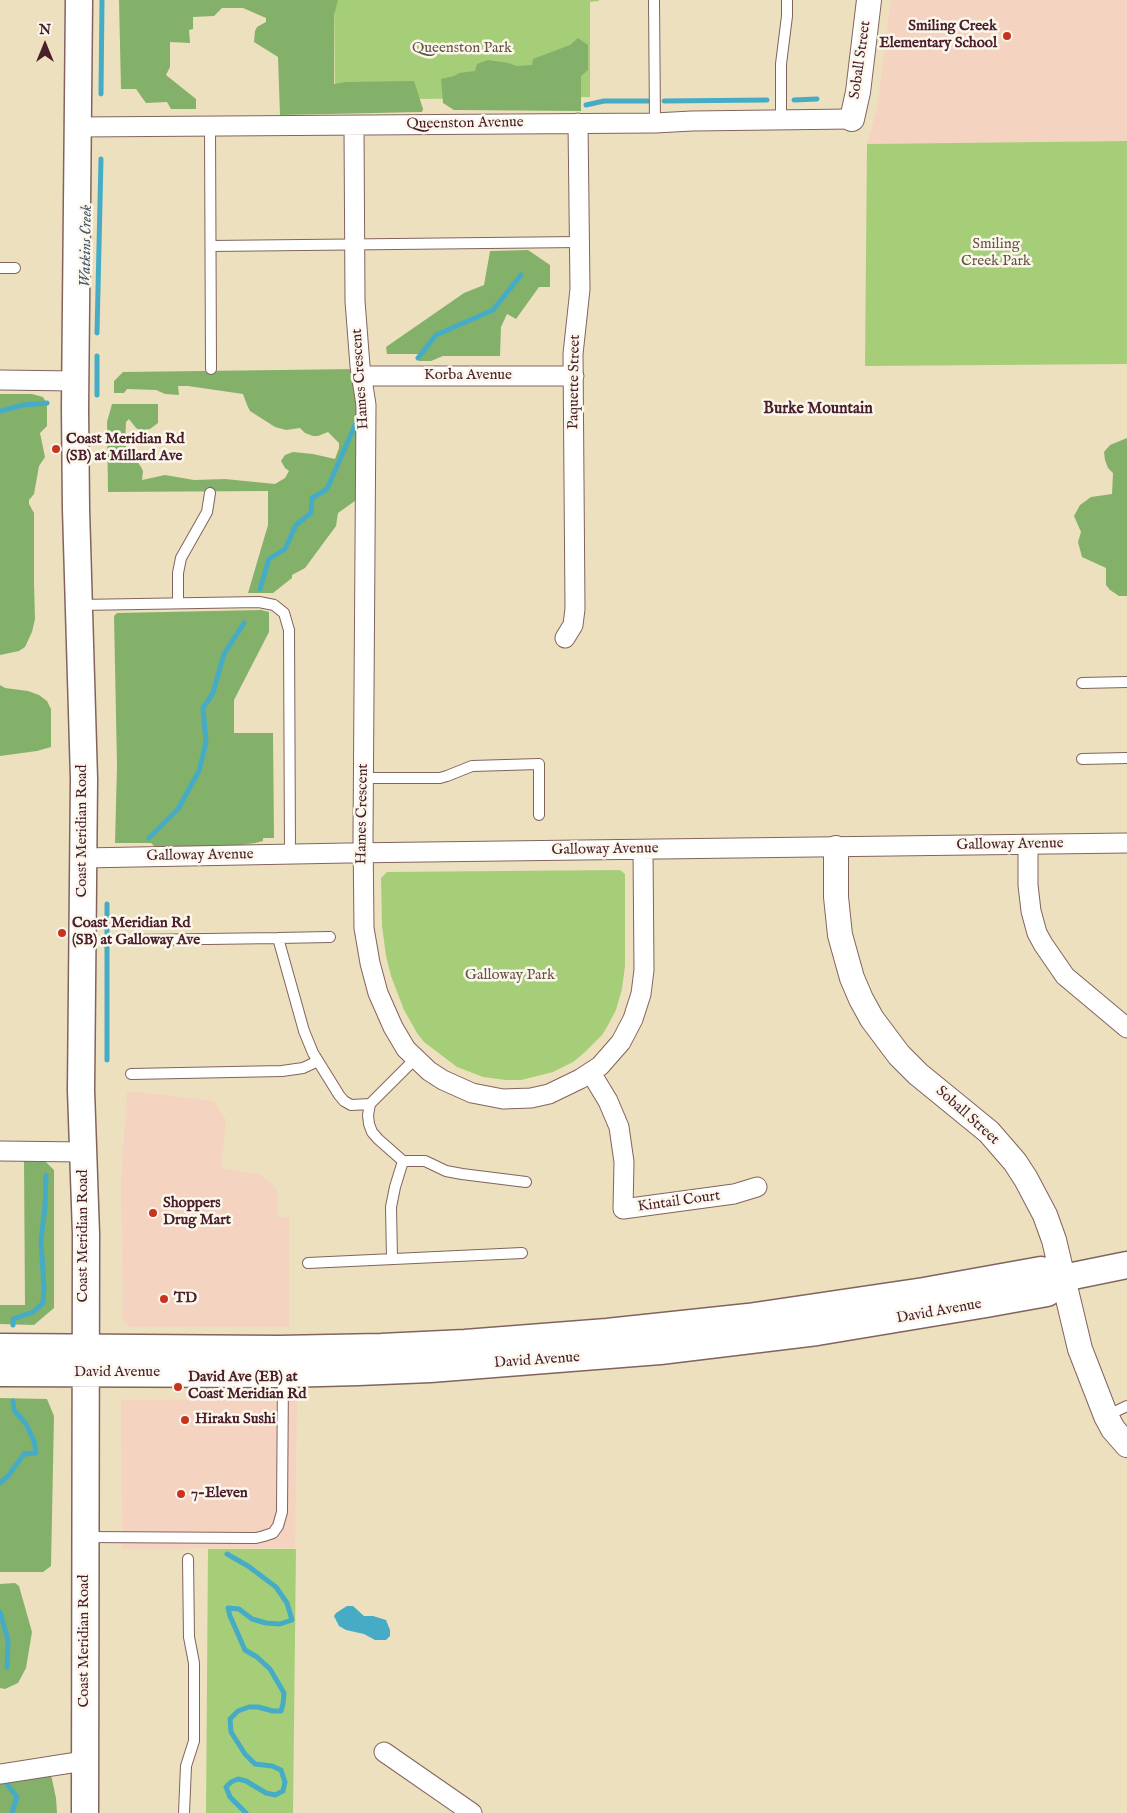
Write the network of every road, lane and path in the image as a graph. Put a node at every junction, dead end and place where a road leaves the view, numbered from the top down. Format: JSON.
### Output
{"nodes":[{"id":1,"x":79,"y":0,"type":"edge"},
{"id":2,"x":654,"y":0,"type":"edge"},
{"id":3,"x":787,"y":0,"type":"edge"},
{"id":4,"x":869,"y":0,"type":"edge"},
{"id":5,"x":781,"y":119,"type":"junction"},
{"id":6,"x":852,"y":119,"type":"joint"},
{"id":7,"x":578,"y":123,"type":"junction"},
{"id":8,"x":655,"y":123,"type":"junction"},
{"id":9,"x":354,"y":126,"type":"junction"},
{"id":10,"x":78,"y":127,"type":"junction"},
{"id":11,"x":210,"y":127,"type":"junction"},
{"id":12,"x":579,"y":242,"type":"junction"},
{"id":13,"x":354,"y":244,"type":"junction"},
{"id":14,"x":211,"y":246,"type":"junction"},
{"id":15,"x":0,"y":268,"type":"edge"},
{"id":16,"x":15,"y":268,"type":"dead end"},
{"id":17,"x":211,"y":369,"type":"dead end"},
{"id":18,"x":362,"y":376,"type":"junction"},
{"id":19,"x":574,"y":376,"type":"junction"},
{"id":20,"x":0,"y":380,"type":"edge"},
{"id":21,"x":75,"y":381,"type":"junction"},
{"id":22,"x":210,"y":493,"type":"dead end"},
{"id":23,"x":178,"y":603,"type":"junction"},
{"id":24,"x":79,"y":604,"type":"junction"},
{"id":25,"x":565,"y":638,"type":"dead end"},
{"id":26,"x":1127,"y":682,"type":"edge"},
{"id":27,"x":1082,"y":683,"type":"dead end"},
{"id":28,"x":1127,"y":758,"type":"edge"},
{"id":29,"x":1082,"y":759,"type":"dead end"},
{"id":30,"x":364,"y":778,"type":"junction"},
{"id":31,"x":539,"y":815,"type":"dead end"},
{"id":32,"x":1127,"y":843,"type":"edge"},
{"id":33,"x":1028,"y":845,"type":"junction"},
{"id":34,"x":836,"y":848,"type":"junction"},
{"id":35,"x":643,"y":850,"type":"junction"},
{"id":36,"x":363,"y":853,"type":"junction"},
{"id":37,"x":290,"y":854,"type":"junction"},
{"id":38,"x":83,"y":858,"type":"junction"},
{"id":39,"x":330,"y":937,"type":"dead end"},
{"id":40,"x":278,"y":938,"type":"junction"},
{"id":41,"x":135,"y":940,"type":"dead end"},
{"id":42,"x":1124,"y":1018,"type":"edge"},
{"id":43,"x":416,"y":1058,"type":"junction"},
{"id":44,"x":318,"y":1062,"type":"junction"},
{"id":45,"x":591,"y":1073,"type":"junction"},
{"id":46,"x":132,"y":1074,"type":"dead end"},
{"id":47,"x":370,"y":1104,"type":"junction"},
{"id":48,"x":0,"y":1151,"type":"edge"},
{"id":49,"x":83,"y":1152,"type":"junction"},
{"id":50,"x":404,"y":1161,"type":"junction"},
{"id":51,"x":526,"y":1182,"type":"dead end"},
{"id":52,"x":757,"y":1187,"type":"dead end"},
{"id":53,"x":522,"y":1253,"type":"dead end"},
{"id":54,"x":392,"y":1258,"type":"junction"},
{"id":55,"x":308,"y":1263,"type":"dead end"},
{"id":56,"x":1127,"y":1265,"type":"edge"},
{"id":57,"x":1063,"y":1278,"type":"junction"},
{"id":58,"x":0,"y":1347,"type":"edge"},
{"id":59,"x":85,"y":1348,"type":"junction"},
{"id":60,"x":0,"y":1373,"type":"edge"},
{"id":61,"x":85,"y":1373,"type":"junction"},
{"id":62,"x":283,"y":1374,"type":"junction"},
{"id":63,"x":1117,"y":1411,"type":"edge"},
{"id":64,"x":1127,"y":1445,"type":"edge"},
{"id":65,"x":85,"y":1537,"type":"junction"},
{"id":66,"x":188,"y":1559,"type":"dead end"},
{"id":67,"x":384,"y":1752,"type":"dead end"},
{"id":68,"x":84,"y":1761,"type":"junction"},
{"id":69,"x":0,"y":1774,"type":"edge"},
{"id":70,"x":85,"y":1813,"type":"edge"},
{"id":71,"x":184,"y":1813,"type":"edge"},
{"id":72,"x":472,"y":1813,"type":"edge"}],
"edges":[{"from":1,"to":10,"type":"main road","name":"Coast Meridian Road"},
{"from":2,"to":8,"type":"lane"},
{"from":3,"to":5,"type":"lane"},
{"from":4,"to":6,"type":"street","name":"Soball Street"},
{"from":5,"to":6,"type":"street","name":"Queenston Avenue"},
{"from":5,"to":8,"type":"street","name":"Queenston Avenue"},
{"from":7,"to":8,"type":"street","name":"Queenston Avenue"},
{"from":7,"to":9,"type":"street","name":"Queenston Avenue"},
{"from":7,"to":12,"type":"street","name":"Paquette Street"},
{"from":9,"to":11,"type":"street","name":"Queenston Avenue"},
{"from":9,"to":13,"type":"street","name":"Hames Crescent"},
{"from":10,"to":11,"type":"street","name":"Queenston Avenue"},
{"from":10,"to":21,"type":"main road","name":"Coast Meridian Road"},
{"from":11,"to":14,"type":"lane"},
{"from":12,"to":13,"type":"lane"},
{"from":12,"to":19,"type":"street","name":"Paquette Street"},
{"from":13,"to":14,"type":"lane"},
{"from":13,"to":18,"type":"street","name":"Hames Crescent"},
{"from":14,"to":17,"type":"lane"},
{"from":15,"to":16,"type":"lane"},
{"from":18,"to":19,"type":"street","name":"Korba Avenue"},
{"from":18,"to":30,"type":"street","name":"Hames Crescent"},
{"from":19,"to":25,"type":"street","name":"Paquette Street"},
{"from":20,"to":21,"type":"street"},
{"from":21,"to":24,"type":"main road","name":"Coast Meridian Road"},
{"from":22,"to":23,"type":"lane"},
{"from":23,"to":24,"type":"lane"},
{"from":23,"to":37,"type":"lane"},
{"from":24,"to":38,"type":"main road","name":"Coast Meridian Road"},
{"from":26,"to":27,"type":"lane"},
{"from":28,"to":29,"type":"lane"},
{"from":30,"to":31,"type":"lane"},
{"from":30,"to":36,"type":"street","name":"Hames Crescent"},
{"from":32,"to":33,"type":"street","name":"Galloway Avenue"},
{"from":33,"to":34,"type":"street","name":"Galloway Avenue"},
{"from":33,"to":42,"type":"street"},
{"from":34,"to":35,"type":"street","name":"Galloway Avenue"},
{"from":34,"to":57,"type":"street","name":"Soball Street"},
{"from":35,"to":36,"type":"street","name":"Galloway Avenue"},
{"from":35,"to":45,"type":"street","name":"Hames Crescent"},
{"from":36,"to":37,"type":"street","name":"Galloway Avenue"},
{"from":36,"to":43,"type":"street","name":"Hames Crescent"},
{"from":37,"to":38,"type":"street","name":"Galloway Avenue"},
{"from":38,"to":49,"type":"main road","name":"Coast Meridian Road"},
{"from":39,"to":40,"type":"lane"},
{"from":40,"to":41,"type":"lane"},
{"from":40,"to":44,"type":"lane"},
{"from":43,"to":45,"type":"street","name":"Hames Crescent"},
{"from":43,"to":47,"type":"lane"},
{"from":44,"to":46,"type":"lane"},
{"from":44,"to":47,"type":"lane"},
{"from":45,"to":52,"type":"street","name":"Kintail Court"},
{"from":47,"to":50,"type":"lane"},
{"from":48,"to":49,"type":"street"},
{"from":49,"to":59,"type":"main road","name":"Coast Meridian Road"},
{"from":50,"to":51,"type":"lane"},
{"from":50,"to":54,"type":"lane"},
{"from":53,"to":54,"type":"lane"},
{"from":54,"to":55,"type":"lane"},
{"from":56,"to":57,"type":"main road","name":"David Avenue"},
{"from":57,"to":59,"type":"main road","name":"David Avenue"},
{"from":57,"to":62,"type":"main road","name":"David Avenue"},
{"from":57,"to":63,"type":"street","name":"Soball Street"},
{"from":58,"to":59,"type":"main road","name":"David Avenue"},
{"from":59,"to":61,"type":"main road","name":"Coast Meridian Road"},
{"from":60,"to":61,"type":"main road","name":"David Avenue"},
{"from":61,"to":62,"type":"main road","name":"David Avenue"},
{"from":61,"to":65,"type":"main road","name":"Coast Meridian Road"},
{"from":62,"to":65,"type":"lane"},
{"from":63,"to":64,"type":"street","name":"Soball Street"},
{"from":65,"to":68,"type":"main road","name":"Coast Meridian Road"},
{"from":66,"to":71,"type":"lane"},
{"from":67,"to":72,"type":"street"},
{"from":68,"to":69,"type":"street"},
{"from":68,"to":70,"type":"main road","name":"Coast Meridian Road"}]}
